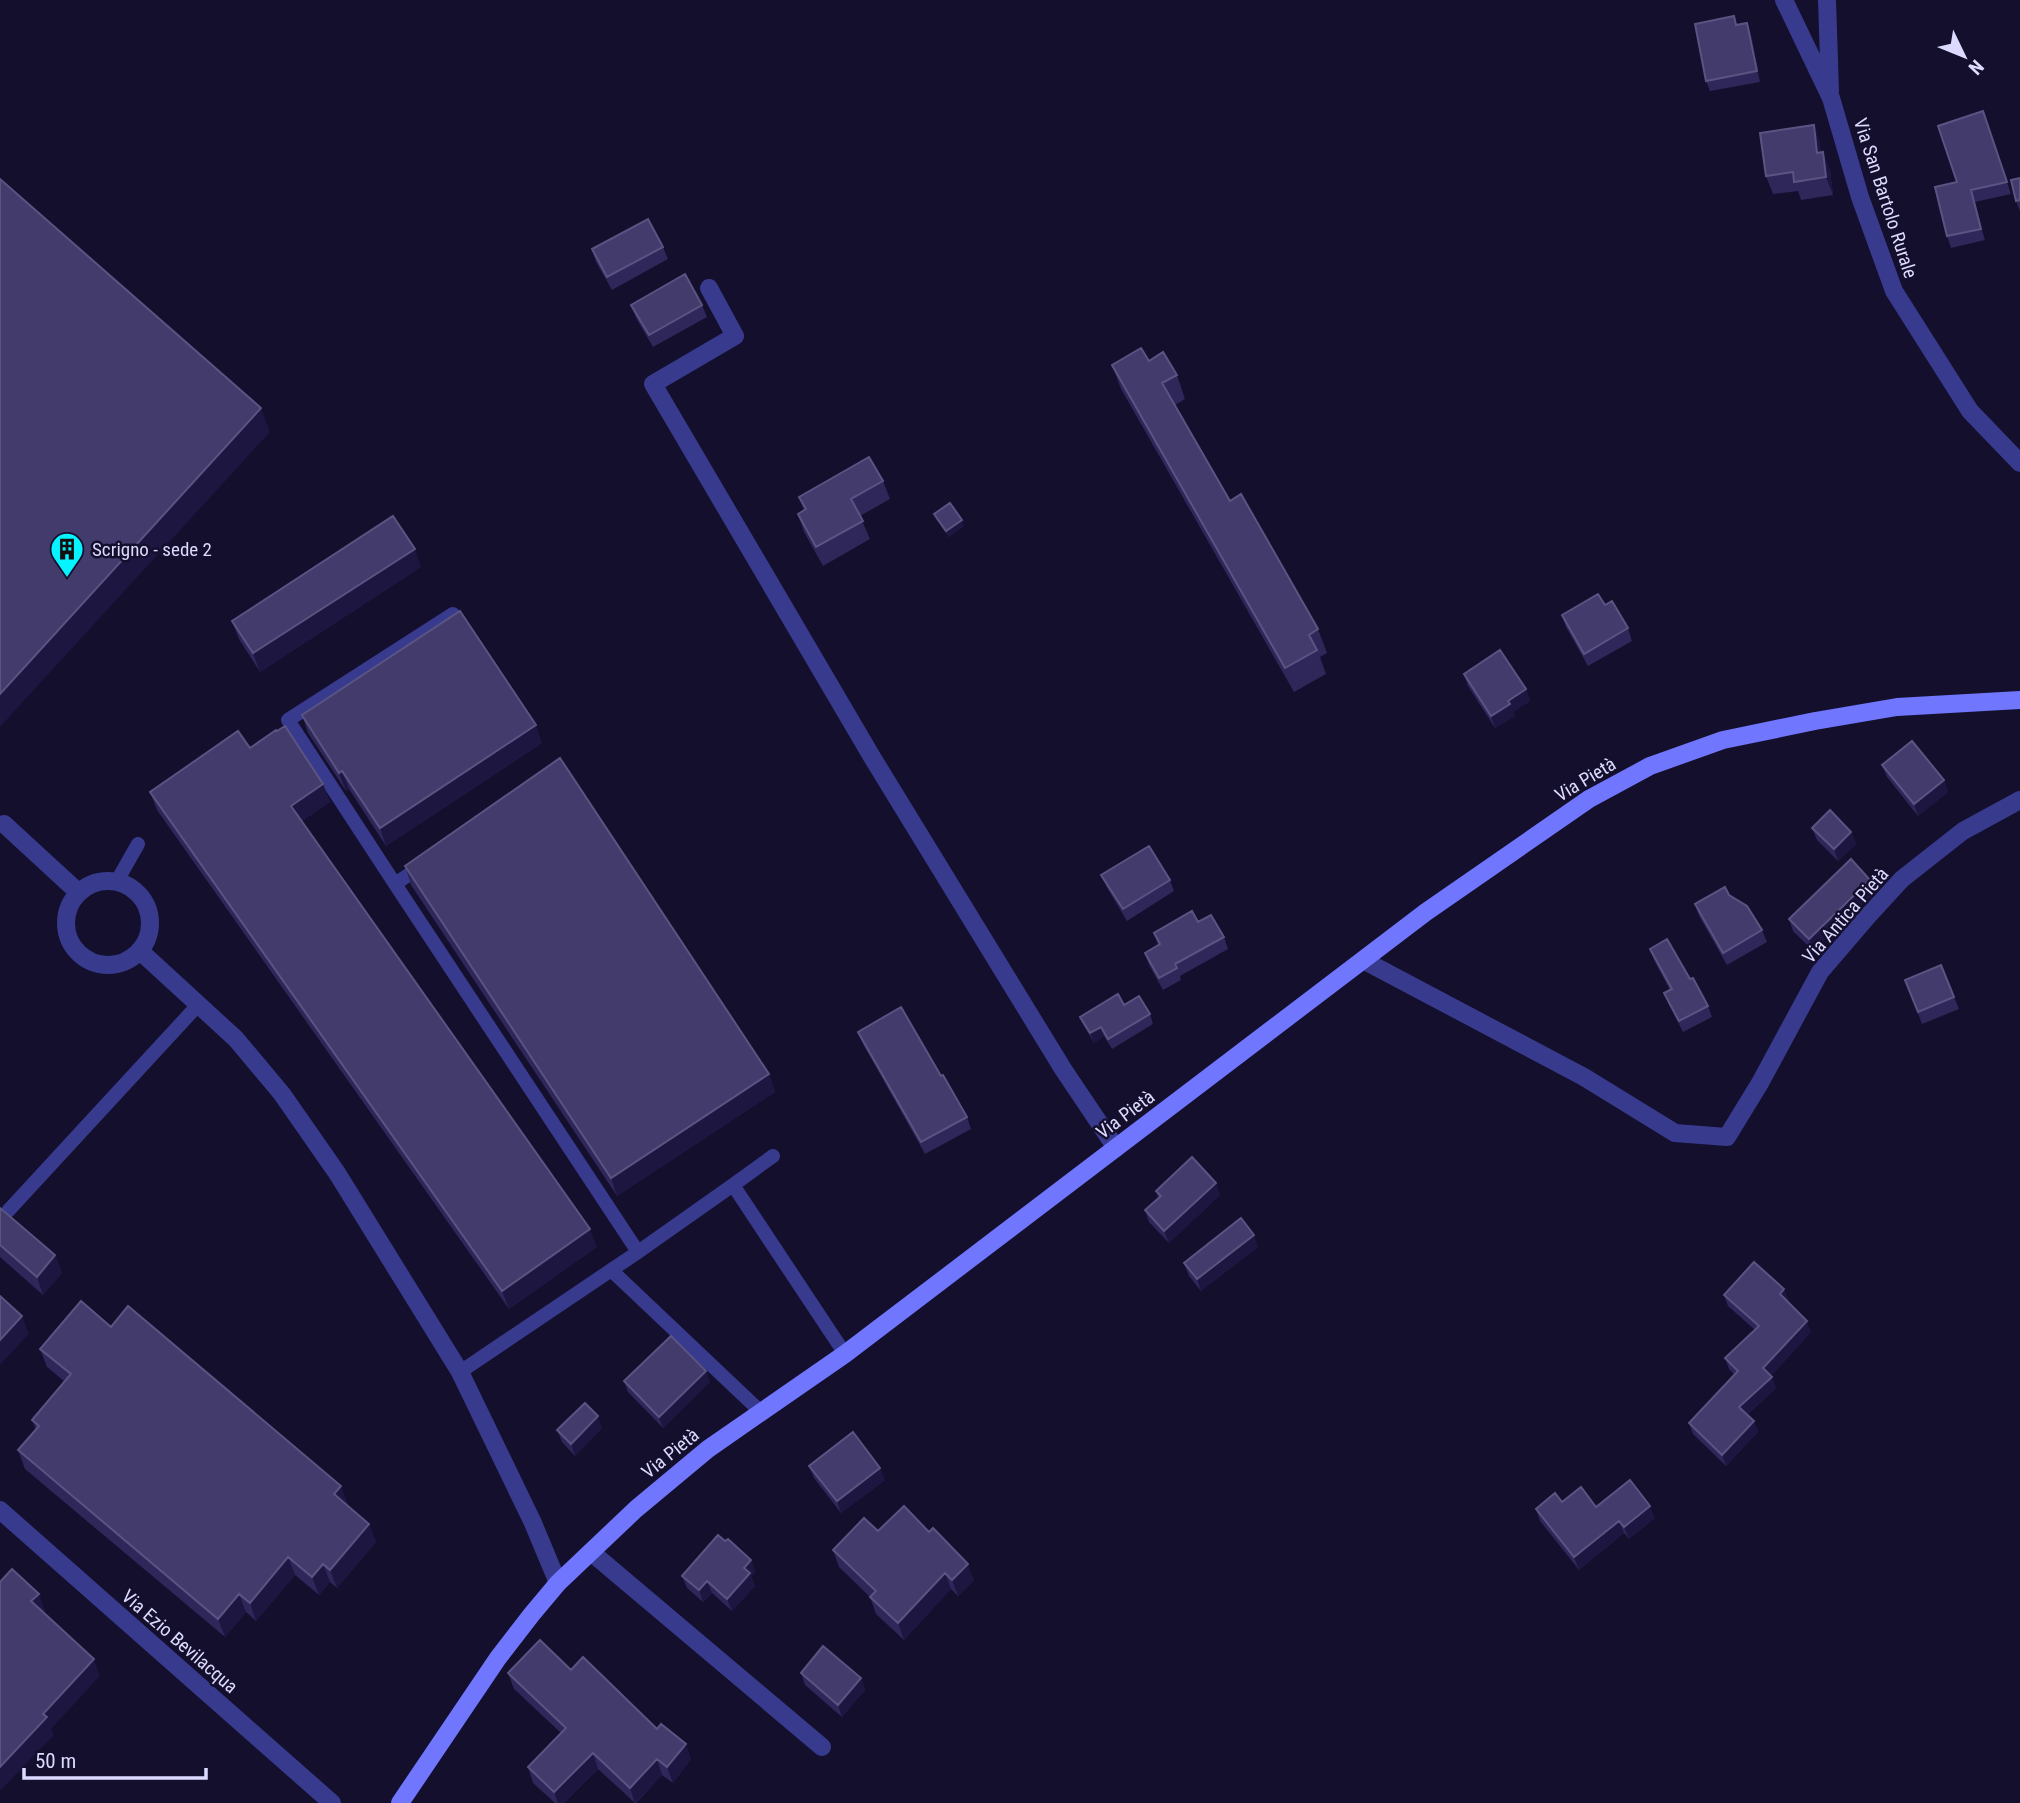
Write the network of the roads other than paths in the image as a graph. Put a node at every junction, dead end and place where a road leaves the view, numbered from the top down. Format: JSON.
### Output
{"nodes":[{"id":1,"x":1784,"y":0,"type":"edge"},
{"id":2,"x":1827,"y":0,"type":"edge"},
{"id":3,"x":1831,"y":98,"type":"junction"},
{"id":4,"x":709,"y":288,"type":"dead end"},
{"id":5,"x":2020,"y":463,"type":"edge"},
{"id":6,"x":453,"y":614,"type":"edge"},
{"id":7,"x":2020,"y":700,"type":"edge"},
{"id":8,"x":2020,"y":800,"type":"edge"},
{"id":9,"x":4,"y":824,"type":"dead end"},
{"id":10,"x":138,"y":844,"type":"dead end"},
{"id":11,"x":430,"y":860,"type":"edge"},
{"id":12,"x":117,"y":881,"type":"junction"},
{"id":13,"x":396,"y":884,"type":"junction"},
{"id":14,"x":78,"y":892,"type":"junction"},
{"id":15,"x":140,"y":951,"type":"junction"},
{"id":16,"x":1363,"y":960,"type":"junction"},
{"id":17,"x":198,"y":1005,"type":"junction"},
{"id":18,"x":1116,"y":1147,"type":"junction"},
{"id":19,"x":773,"y":1156,"type":"dead end"},
{"id":20,"x":733,"y":1185,"type":"junction"},
{"id":21,"x":8,"y":1211,"type":"edge"},
{"id":22,"x":638,"y":1252,"type":"junction"},
{"id":23,"x":611,"y":1270,"type":"junction"},
{"id":24,"x":845,"y":1354,"type":"junction"},
{"id":25,"x":460,"y":1372,"type":"junction"},
{"id":26,"x":761,"y":1412,"type":"junction"},
{"id":27,"x":0,"y":1510,"type":"edge"},
{"id":28,"x":591,"y":1552,"type":"junction"},
{"id":29,"x":558,"y":1583,"type":"junction"},
{"id":30,"x":822,"y":1747,"type":"dead end"},
{"id":31,"x":332,"y":1803,"type":"edge"},
{"id":32,"x":400,"y":1803,"type":"edge"}],
"edges":[{"from":1,"to":3,"type":"street","name":"Via San Bartolo Rurale"},
{"from":2,"to":3,"type":"street"},
{"from":3,"to":5,"type":"street","name":"Via San Bartolo Rurale"},
{"from":4,"to":18,"type":"street"},
{"from":6,"to":13,"type":"lane"},
{"from":7,"to":16,"type":"street","name":"Via Pietà"},
{"from":8,"to":16,"type":"street","name":"Via Antica Pietà"},
{"from":9,"to":14,"type":"street"},
{"from":10,"to":12,"type":"lane"},
{"from":11,"to":13,"type":"lane"},
{"from":12,"to":14,"type":"street"},
{"from":12,"to":15,"type":"street"},
{"from":13,"to":22,"type":"lane"},
{"from":14,"to":15,"type":"street"},
{"from":15,"to":17,"type":"street"},
{"from":16,"to":18,"type":"street","name":"Via Pietà"},
{"from":17,"to":21,"type":"lane"},
{"from":17,"to":25,"type":"street"},
{"from":18,"to":24,"type":"street","name":"Via Pietà"},
{"from":19,"to":20,"type":"lane"},
{"from":20,"to":22,"type":"lane"},
{"from":20,"to":24,"type":"lane"},
{"from":22,"to":23,"type":"lane"},
{"from":23,"to":25,"type":"lane"},
{"from":23,"to":26,"type":"lane"},
{"from":24,"to":26,"type":"street","name":"Via Pietà"},
{"from":25,"to":29,"type":"street"},
{"from":26,"to":28,"type":"street","name":"Via Pietà"},
{"from":27,"to":31,"type":"street","name":"Via Ezio Bevilacqua"},
{"from":28,"to":29,"type":"street","name":"Via Pietà"},
{"from":28,"to":30,"type":"street"},
{"from":29,"to":32,"type":"street","name":"Via Pietà"}]}
